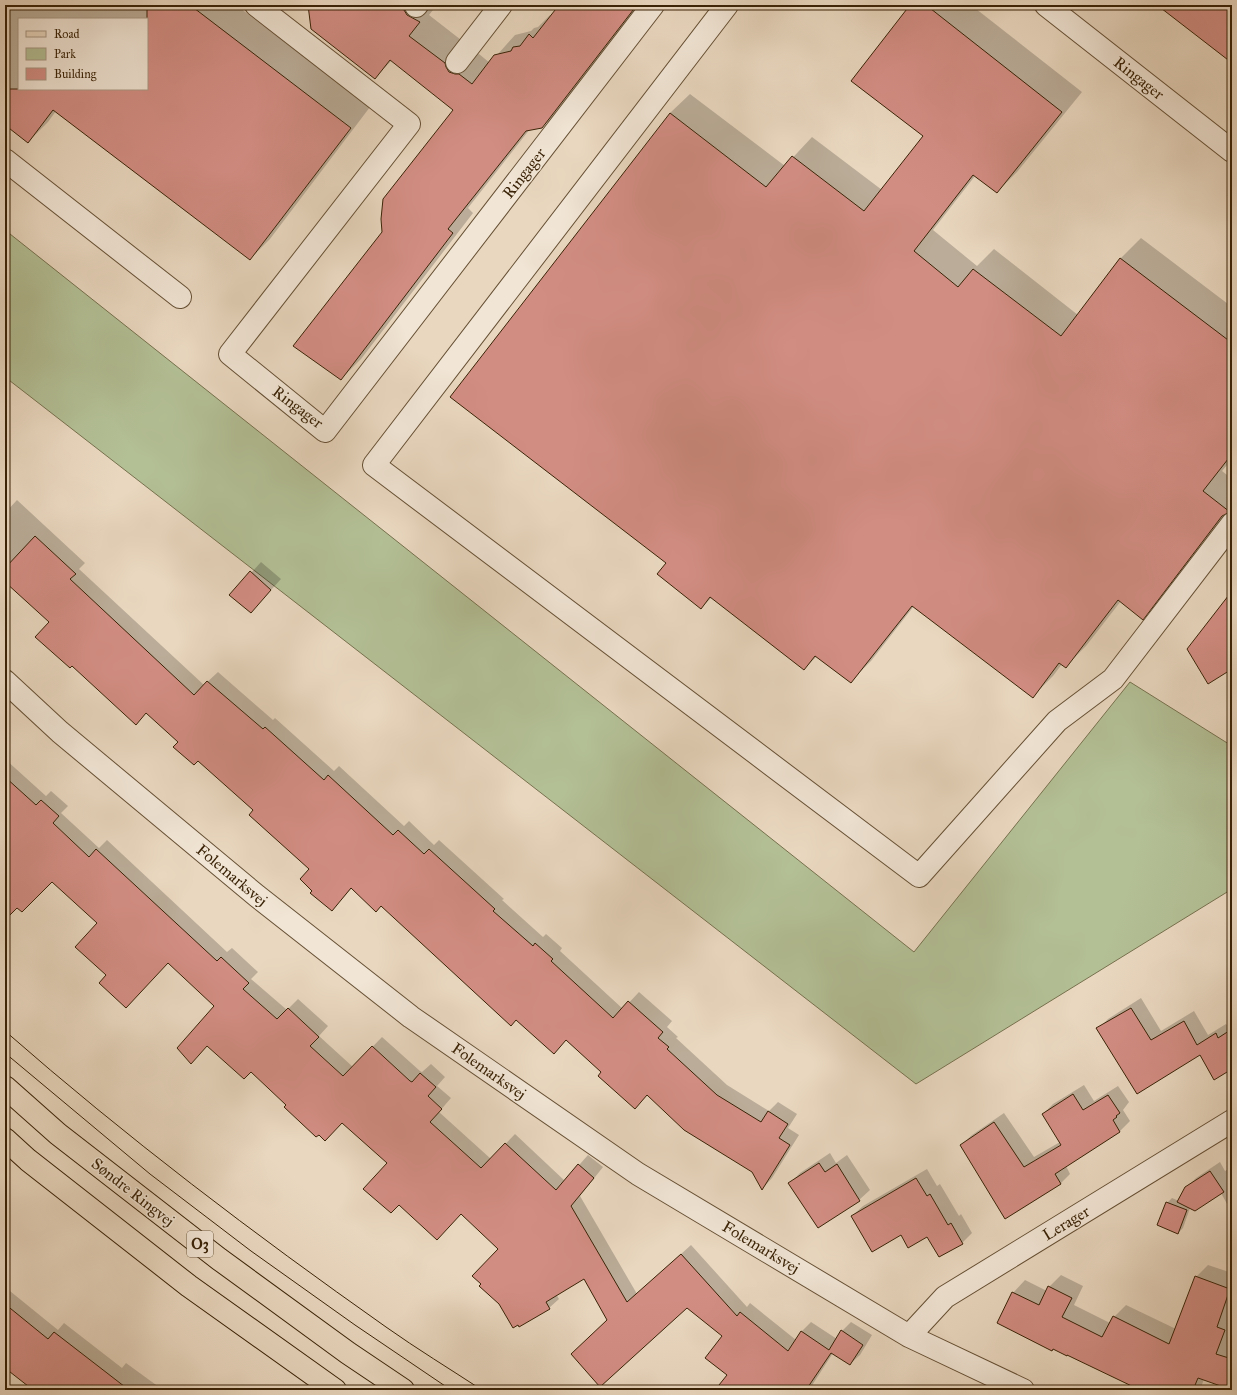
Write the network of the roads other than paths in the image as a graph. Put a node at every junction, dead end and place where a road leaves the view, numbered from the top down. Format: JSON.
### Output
{"nodes":[{"id":1,"x":256,"y":5,"type":"edge"},
{"id":2,"x":501,"y":5,"type":"edge"},
{"id":3,"x":653,"y":5,"type":"edge"},
{"id":4,"x":727,"y":5,"type":"edge"},
{"id":5,"x":1046,"y":5,"type":"edge"},
{"id":6,"x":457,"y":62,"type":"dead end"},
{"id":7,"x":1232,"y":151,"type":"edge"},
{"id":8,"x":5,"y":160,"type":"edge"},
{"id":9,"x":180,"y":296,"type":"dead end"},
{"id":10,"x":1232,"y":524,"type":"edge"},
{"id":11,"x":5,"y":681,"type":"edge"},
{"id":12,"x":5,"y":1087,"type":"edge"},
{"id":13,"x":1232,"y":1121,"type":"edge"},
{"id":14,"x":5,"y":1139,"type":"edge"},
{"id":15,"x":909,"y":1336,"type":"junction"},
{"id":16,"x":336,"y":1390,"type":"edge"},
{"id":17,"x":403,"y":1390,"type":"edge"},
{"id":18,"x":1023,"y":1390,"type":"edge"}],
"edges":[{"from":1,"to":3,"type":"street","name":"Ringager"},
{"from":2,"to":6,"type":"street"},
{"from":4,"to":10,"type":"street"},
{"from":5,"to":7,"type":"street","name":"Ringager"},
{"from":8,"to":9,"type":"street"},
{"from":11,"to":15,"type":"street","name":"Folemarksvej"},
{"from":12,"to":17,"type":"main road","name":"Søndre Ringvej","number":"O3"},
{"from":13,"to":15,"type":"street","name":"Lerager"},
{"from":14,"to":16,"type":"main road","number":"O3"},
{"from":15,"to":18,"type":"street","name":"Folemarksvej"}]}
